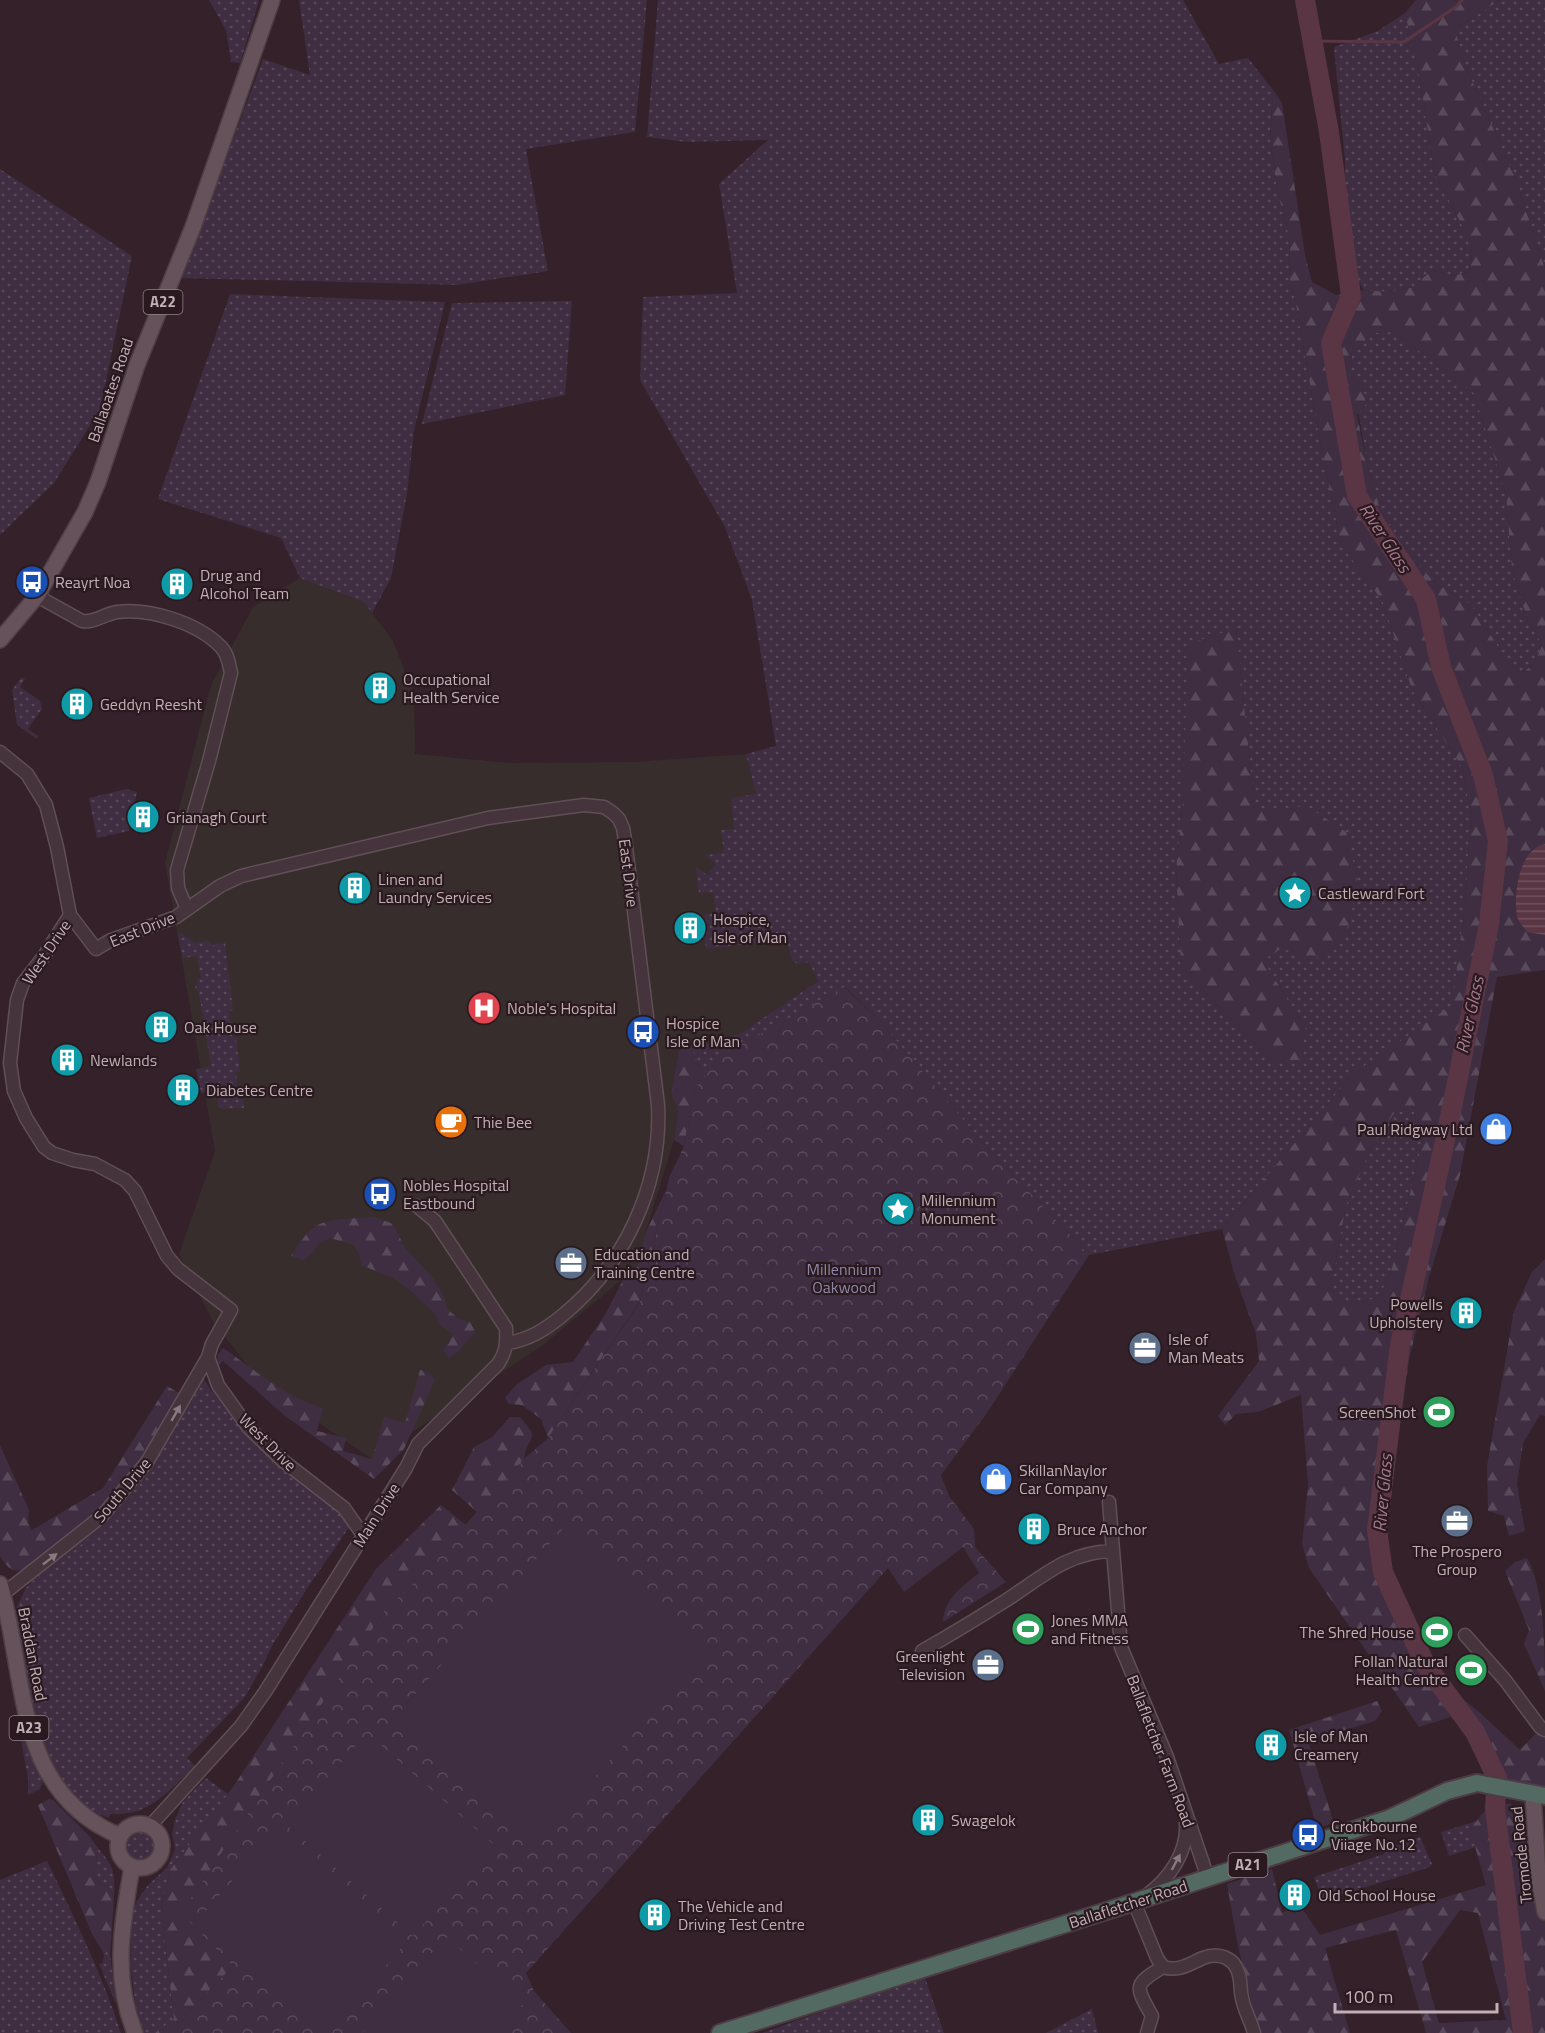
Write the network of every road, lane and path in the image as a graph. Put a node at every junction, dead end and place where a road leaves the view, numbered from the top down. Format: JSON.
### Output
{"nodes":[{"id":1,"x":272,"y":0,"type":"edge"},
{"id":2,"x":37,"y":596,"type":"junction"},
{"id":3,"x":0,"y":640,"type":"edge"},
{"id":4,"x":0,"y":752,"type":"edge"},
{"id":5,"x":187,"y":909,"type":"junction"},
{"id":6,"x":70,"y":915,"type":"junction"},
{"id":7,"x":417,"y":1206,"type":"dead end"},
{"id":8,"x":507,"y":1343,"type":"junction"},
{"id":9,"x":208,"y":1357,"type":"junction"},
{"id":10,"x":1109,"y":1503,"type":"dead end"},
{"id":11,"x":363,"y":1535,"type":"junction"},
{"id":12,"x":1112,"y":1551,"type":"junction"},
{"id":13,"x":2,"y":1589,"type":"edge"},
{"id":14,"x":1465,"y":1635,"type":"dead end"},
{"id":15,"x":921,"y":1651,"type":"dead end"},
{"id":16,"x":1545,"y":1730,"type":"edge"},
{"id":17,"x":1539,"y":1795,"type":"edge"},
{"id":18,"x":1185,"y":1813,"type":"junction"},
{"id":19,"x":150,"y":1826,"type":"junction"},
{"id":20,"x":120,"y":1836,"type":"junction"},
{"id":21,"x":132,"y":1867,"type":"junction"},
{"id":22,"x":1208,"y":1878,"type":"junction"},
{"id":23,"x":1138,"y":1900,"type":"junction"},
{"id":24,"x":1545,"y":1912,"type":"edge"},
{"id":25,"x":1163,"y":1967,"type":"junction"},
{"id":26,"x":135,"y":2033,"type":"edge"},
{"id":27,"x":720,"y":2033,"type":"edge"},
{"id":28,"x":1147,"y":2033,"type":"edge"},
{"id":29,"x":1254,"y":2033,"type":"edge"}],
"edges":[{"from":1,"to":2,"type":"main road","name":"Ballaoates Road","number":"A22"},
{"from":2,"to":3,"type":"main road","name":"Ballaoates Road","number":"A22"},
{"from":2,"to":5,"type":"street"},
{"from":4,"to":6,"type":"street"},
{"from":5,"to":6,"type":"street","name":"East Drive"},
{"from":5,"to":8,"type":"street","name":"East Drive"},
{"from":6,"to":9,"type":"street","name":"West Drive"},
{"from":7,"to":8,"type":"street"},
{"from":8,"to":11,"type":"street","name":"Main Drive"},
{"from":9,"to":11,"type":"street","name":"West Drive"},
{"from":13,"to":9,"type":"street","name":"South Drive","one_way":true},
{"from":10,"to":12,"type":"street","name":"Ballafletcher Farm Road"},
{"from":11,"to":19,"type":"street","name":"Main Drive"},
{"from":12,"to":15,"type":"street"},
{"from":12,"to":18,"type":"street","name":"Ballafletcher Farm Road"},
{"from":13,"to":20,"type":"main road","name":"Braddan Road","number":"A23"},
{"from":14,"to":16,"type":"street"},
{"from":17,"to":22,"type":"highway","name":"Ballafletcher Road","number":"A21"},
{"from":17,"to":24,"type":"main road","name":"Tromode Road"},
{"from":18,"to":22,"type":"street","name":"Ballafletcher Farm Road"},
{"from":23,"to":18,"type":"street","one_way":true},
{"from":19,"to":20,"type":"main road"},
{"from":19,"to":21,"type":"main road"},
{"from":20,"to":21,"type":"main road"},
{"from":21,"to":26,"type":"main road"},
{"from":22,"to":23,"type":"highway","name":"Ballafletcher Road","number":"A21"},
{"from":23,"to":25,"type":"street"},
{"from":23,"to":27,"type":"highway","name":"Ballafletcher Road","number":"A21"},
{"from":25,"to":28,"type":"street"},
{"from":25,"to":29,"type":"street"}]}
